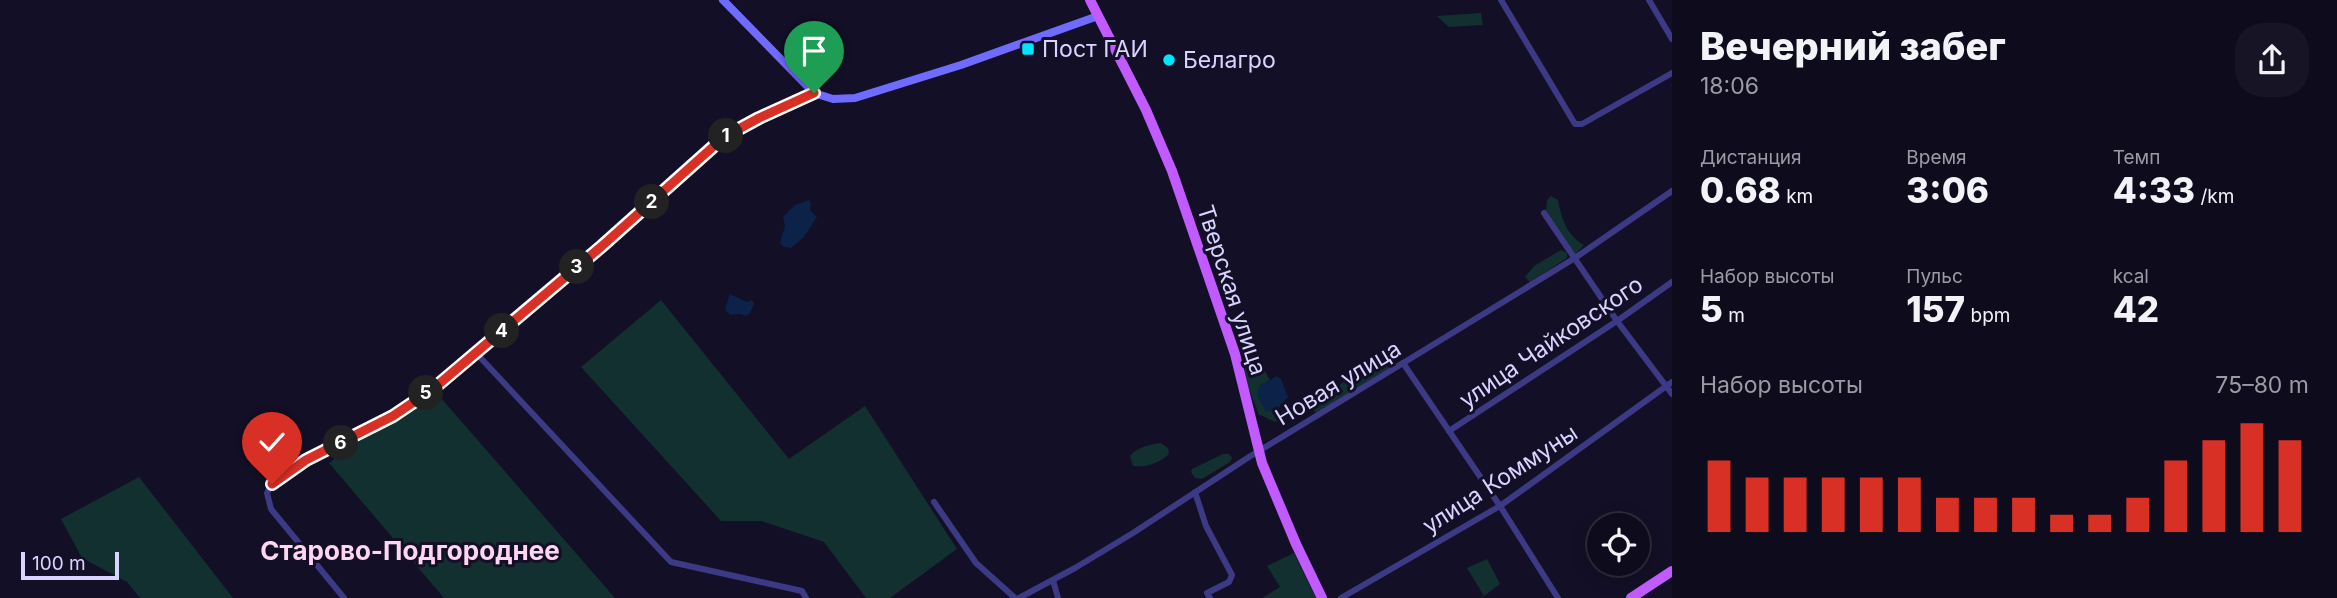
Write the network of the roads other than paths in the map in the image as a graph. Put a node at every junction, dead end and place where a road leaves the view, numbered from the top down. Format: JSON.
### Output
{"nodes":[{"id":1,"x":723,"y":0,"type":"edge"},
{"id":2,"x":1090,"y":0,"type":"edge"},
{"id":3,"x":1501,"y":0,"type":"edge"},
{"id":4,"x":1649,"y":0,"type":"edge"},
{"id":5,"x":1098,"y":16,"type":"junction"},
{"id":6,"x":1672,"y":39,"type":"edge"},
{"id":7,"x":1672,"y":73,"type":"edge"},
{"id":8,"x":814,"y":93,"type":"junction"},
{"id":9,"x":1672,"y":191,"type":"edge"},
{"id":10,"x":1544,"y":214,"type":"dead end"},
{"id":11,"x":1575,"y":258,"type":"junction"},
{"id":12,"x":1672,"y":282,"type":"edge"},
{"id":13,"x":1617,"y":321,"type":"junction"},
{"id":14,"x":476,"y":353,"type":"junction"},
{"id":15,"x":1403,"y":363,"type":"junction"},
{"id":16,"x":1669,"y":384,"type":"edge"},
{"id":17,"x":1672,"y":394,"type":"edge"},
{"id":18,"x":1449,"y":431,"type":"junction"},
{"id":19,"x":1259,"y":452,"type":"junction"},
{"id":20,"x":1195,"y":492,"type":"junction"},
{"id":21,"x":934,"y":502,"type":"dead end"},
{"id":22,"x":1500,"y":506,"type":"junction"},
{"id":23,"x":1672,"y":571,"type":"edge"},
{"id":24,"x":1053,"y":580,"type":"junction"},
{"id":25,"x":344,"y":598,"type":"edge"},
{"id":26,"x":806,"y":598,"type":"edge"},
{"id":27,"x":1017,"y":598,"type":"edge"},
{"id":28,"x":1058,"y":598,"type":"edge"},
{"id":29,"x":1210,"y":598,"type":"edge"},
{"id":30,"x":1322,"y":598,"type":"edge"},
{"id":31,"x":1342,"y":598,"type":"edge"},
{"id":32,"x":1558,"y":598,"type":"edge"},
{"id":33,"x":1631,"y":598,"type":"edge"}],
"edges":[{"from":1,"to":8,"type":"street"},
{"from":2,"to":5,"type":"main road","name":"Тверская улица"},
{"from":3,"to":7,"type":"street"},
{"from":4,"to":6,"type":"street"},
{"from":5,"to":8,"type":"street"},
{"from":5,"to":19,"type":"main road","name":"Тверская улица"},
{"from":8,"to":14,"type":"street"},
{"from":9,"to":11,"type":"street","name":"Новая улица"},
{"from":10,"to":11,"type":"street"},
{"from":11,"to":13,"type":"street"},
{"from":11,"to":15,"type":"street","name":"Новая улица"},
{"from":12,"to":13,"type":"street","name":"улица Чайковского"},
{"from":13,"to":16,"type":"street"},
{"from":13,"to":18,"type":"street","name":"улица Чайковского"},
{"from":14,"to":25,"type":"street"},
{"from":14,"to":26,"type":"street"},
{"from":15,"to":18,"type":"street"},
{"from":15,"to":19,"type":"street","name":"Новая улица"},
{"from":16,"to":17,"type":"street"},
{"from":16,"to":22,"type":"street","name":"улица Коммуны"},
{"from":18,"to":22,"type":"street"},
{"from":19,"to":20,"type":"street","name":"Новая улица"},
{"from":19,"to":30,"type":"main road","name":"Тверская улица"},
{"from":20,"to":24,"type":"street","name":"Новая улица"},
{"from":20,"to":29,"type":"street"},
{"from":21,"to":27,"type":"street"},
{"from":22,"to":31,"type":"street","name":"улица Коммуны"},
{"from":22,"to":32,"type":"street"},
{"from":23,"to":33,"type":"main road"},
{"from":24,"to":27,"type":"street","name":"Новая улица"},
{"from":24,"to":28,"type":"street"}]}
